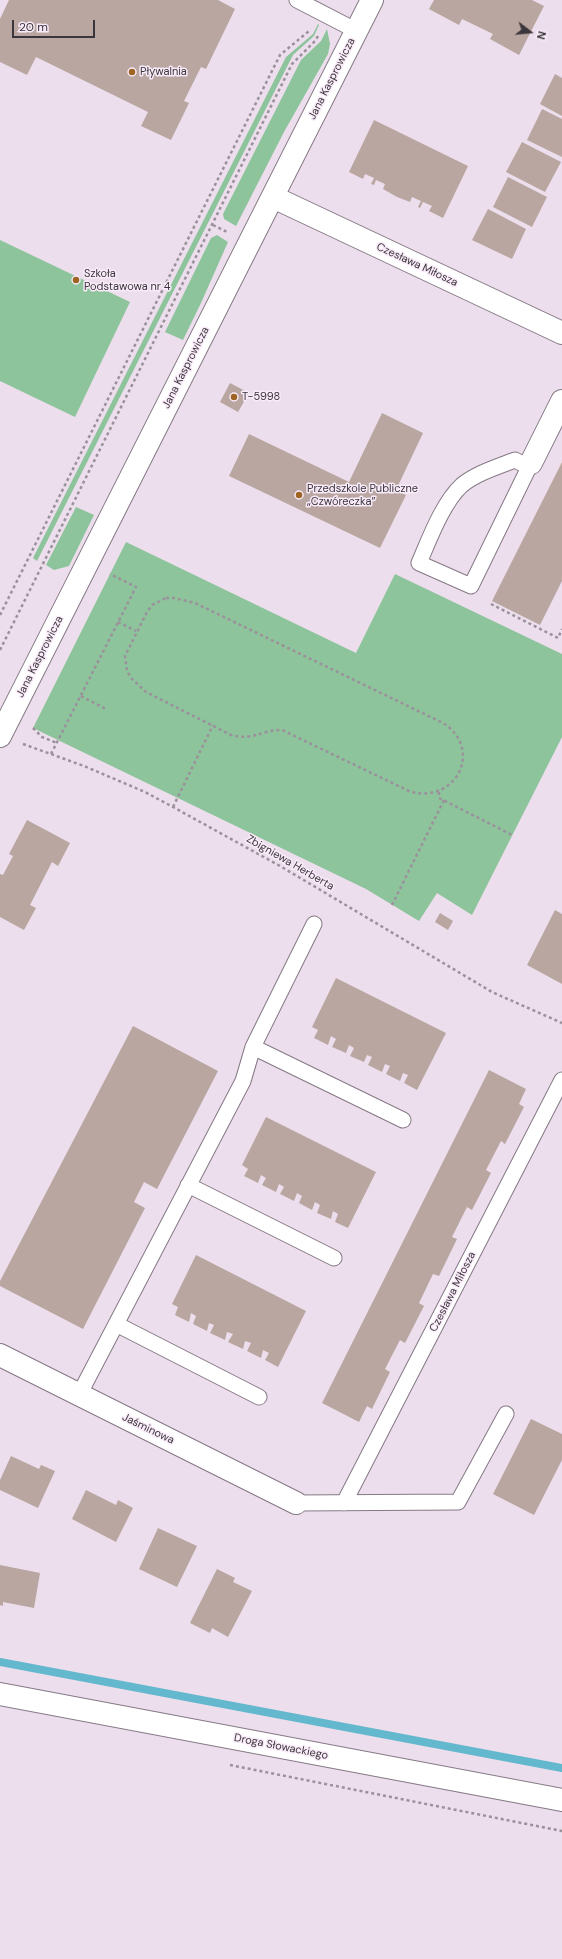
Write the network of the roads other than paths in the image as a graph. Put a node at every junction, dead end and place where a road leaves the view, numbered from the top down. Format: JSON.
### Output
{"nodes":[{"id":1,"x":297,"y":0,"type":"edge"},
{"id":2,"x":372,"y":0,"type":"edge"},
{"id":3,"x":357,"y":30,"type":"junction"},
{"id":4,"x":273,"y":197,"type":"junction"},
{"id":5,"x":562,"y":332,"type":"edge"},
{"id":6,"x":562,"y":401,"type":"edge"},
{"id":7,"x":530,"y":465,"type":"junction"},
{"id":8,"x":1,"y":735,"type":"edge"},
{"id":9,"x":314,"y":924,"type":"dead end"},
{"id":10,"x":253,"y":1047,"type":"junction"},
{"id":11,"x":562,"y":1080,"type":"edge"},
{"id":12,"x":403,"y":1120,"type":"dead end"},
{"id":13,"x":188,"y":1185,"type":"junction"},
{"id":14,"x":334,"y":1258,"type":"dead end"},
{"id":15,"x":116,"y":1324,"type":"junction"},
{"id":16,"x":0,"y":1355,"type":"edge"},
{"id":17,"x":79,"y":1395,"type":"junction"},
{"id":18,"x":259,"y":1397,"type":"dead end"},
{"id":19,"x":506,"y":1414,"type":"dead end"},
{"id":20,"x":296,"y":1503,"type":"joint"},
{"id":21,"x":344,"y":1503,"type":"junction"},
{"id":22,"x":0,"y":1694,"type":"edge"},
{"id":23,"x":562,"y":1800,"type":"edge"}],
"edges":[{"from":1,"to":3,"type":"lane"},
{"from":2,"to":3,"type":"street","name":"Jana Kasprowicza"},
{"from":3,"to":4,"type":"street","name":"Jana Kasprowicza"},
{"from":4,"to":5,"type":"street","name":"Czesława Miłosza"},
{"from":4,"to":8,"type":"street","name":"Jana Kasprowicza"},
{"from":6,"to":7,"type":"street"},
{"from":7,"to":7,"type":"lane"},
{"from":9,"to":10,"type":"lane"},
{"from":10,"to":12,"type":"lane"},
{"from":10,"to":13,"type":"lane"},
{"from":11,"to":21,"type":"lane","name":"Czesława Miłosza"},
{"from":13,"to":14,"type":"lane"},
{"from":13,"to":15,"type":"lane"},
{"from":15,"to":17,"type":"lane"},
{"from":15,"to":18,"type":"lane"},
{"from":16,"to":17,"type":"street","name":"Jaśminowa"},
{"from":17,"to":20,"type":"street","name":"Jaśminowa"},
{"from":19,"to":21,"type":"lane"},
{"from":20,"to":21,"type":"lane"},
{"from":22,"to":23,"type":"street","name":"Droga Słowackiego"}]}
